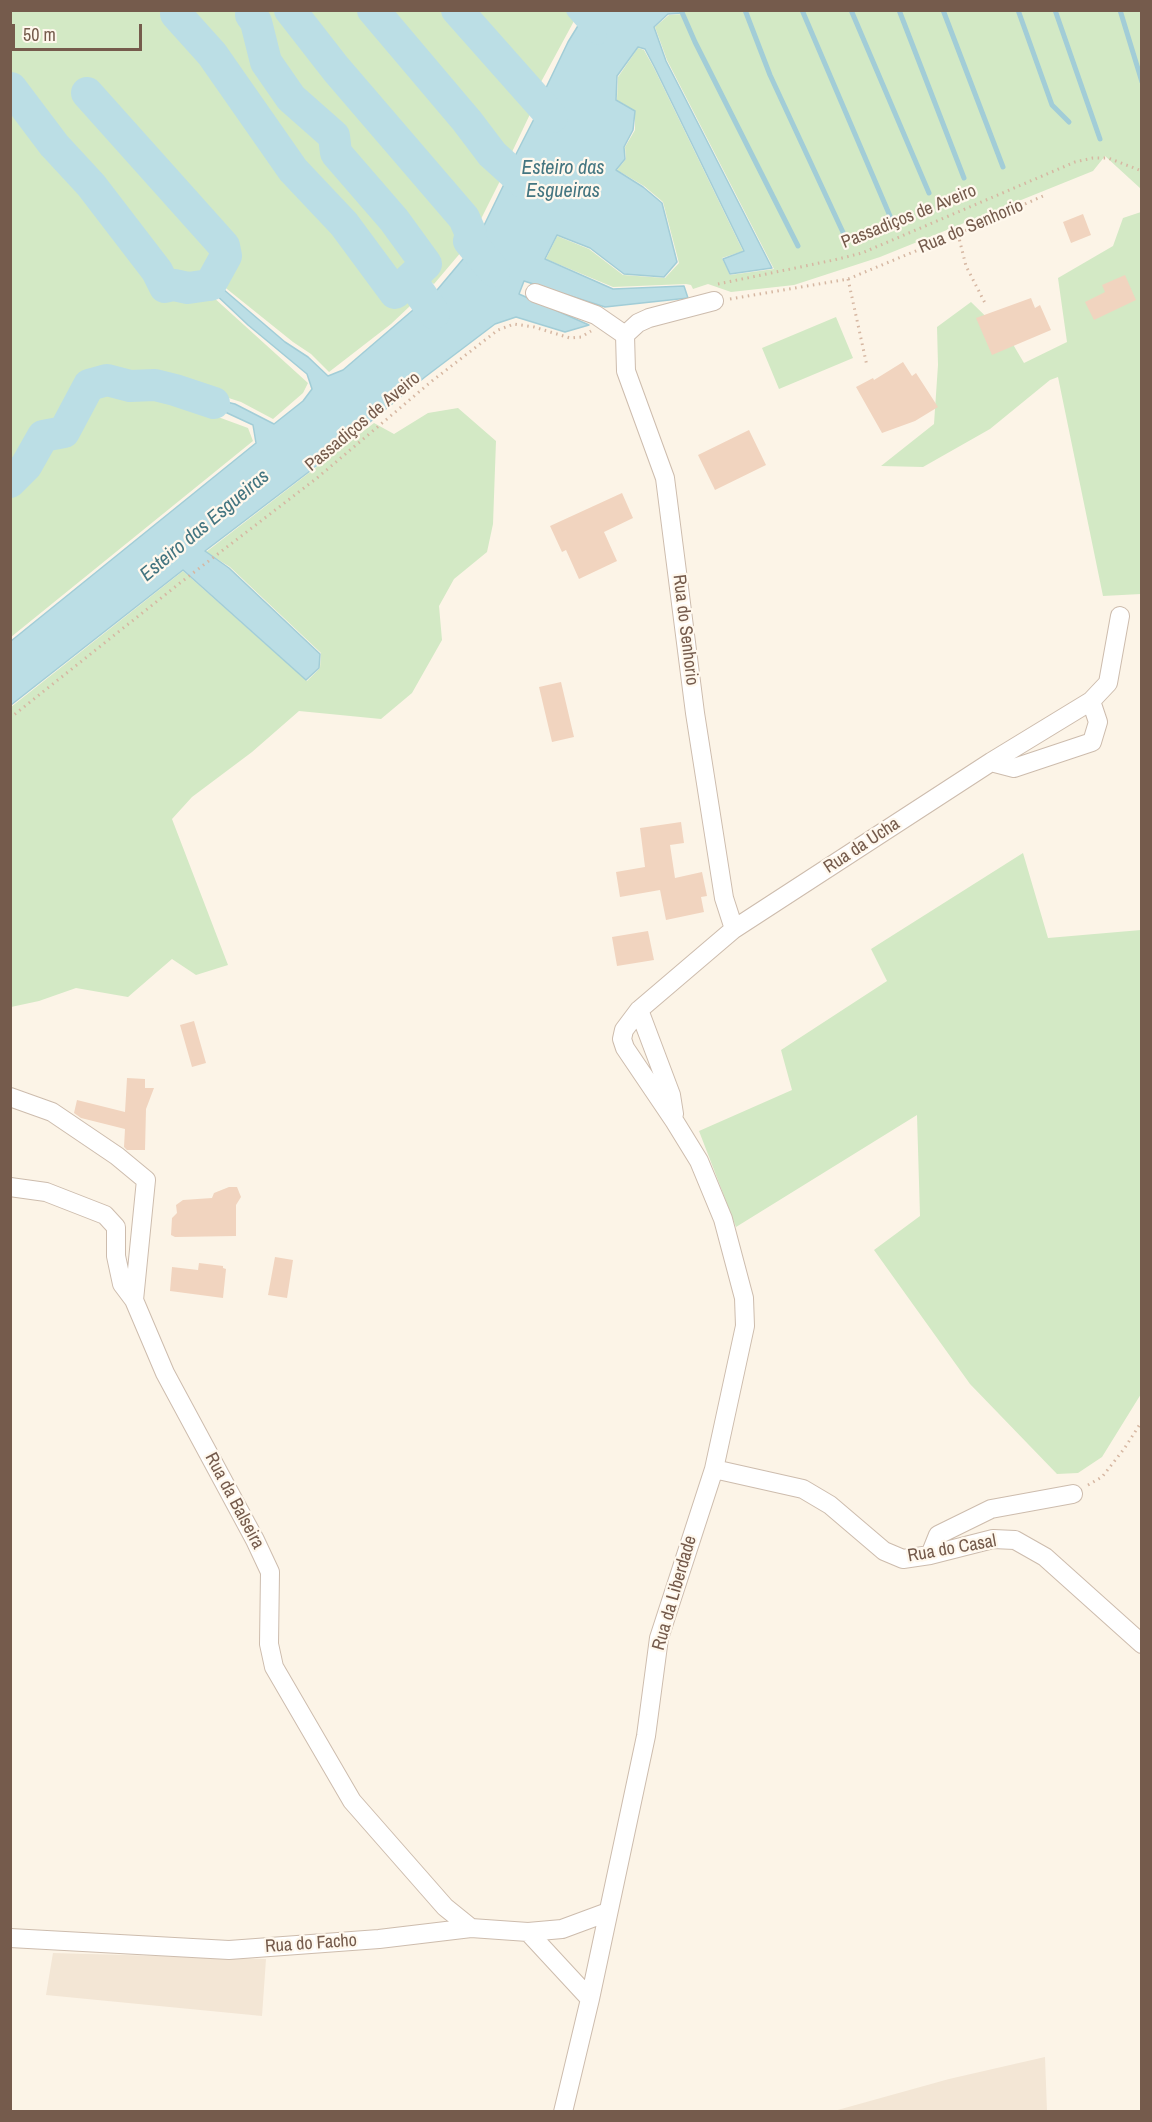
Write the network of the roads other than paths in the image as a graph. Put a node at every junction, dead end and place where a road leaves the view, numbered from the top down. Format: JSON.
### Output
{"nodes":[{"id":1,"x":535,"y":293,"type":"dead end"},
{"id":2,"x":716,"y":293,"type":"road end"},
{"id":3,"x":626,"y":335,"type":"junction"},
{"id":4,"x":1120,"y":616,"type":"dead end"},
{"id":5,"x":1091,"y":701,"type":"junction"},
{"id":6,"x":991,"y":762,"type":"junction"},
{"id":7,"x":734,"y":929,"type":"junction"},
{"id":8,"x":639,"y":1010,"type":"junction"},
{"id":9,"x":10,"y":1097,"type":"edge"},
{"id":10,"x":675,"y":1122,"type":"junction"},
{"id":11,"x":10,"y":1187,"type":"edge"},
{"id":12,"x":135,"y":1300,"type":"junction"},
{"id":13,"x":714,"y":1469,"type":"junction"},
{"id":14,"x":1073,"y":1494,"type":"road end"},
{"id":15,"x":930,"y":1555,"type":"junction"},
{"id":16,"x":1142,"y":1644,"type":"edge"},
{"id":17,"x":608,"y":1912,"type":"junction"},
{"id":18,"x":471,"y":1928,"type":"junction"},
{"id":19,"x":528,"y":1932,"type":"junction"},
{"id":20,"x":10,"y":1938,"type":"edge"},
{"id":21,"x":590,"y":1999,"type":"junction"},
{"id":22,"x":563,"y":2112,"type":"edge"}],
"edges":[{"from":1,"to":3,"type":"street"},
{"from":2,"to":3,"type":"street"},
{"from":3,"to":7,"type":"street","name":"Rua do Senhorio"},
{"from":4,"to":5,"type":"street","name":"Rua da Ucha"},
{"from":5,"to":6,"type":"street","name":"Rua da Ucha"},
{"from":5,"to":6,"type":"street"},
{"from":6,"to":7,"type":"street","name":"Rua da Ucha"},
{"from":7,"to":8,"type":"street","name":"Rua da Liberdade"},
{"from":8,"to":10,"type":"street","name":"Rua da Liberdade"},
{"from":8,"to":10,"type":"street","name":"Rua da Liberdade"},
{"from":9,"to":12,"type":"street","name":"Rua da Balseira"},
{"from":10,"to":13,"type":"street","name":"Rua da Liberdade"},
{"from":11,"to":12,"type":"street"},
{"from":12,"to":18,"type":"street","name":"Rua da Balseira"},
{"from":13,"to":15,"type":"street","name":"Rua do Casal"},
{"from":13,"to":17,"type":"street","name":"Rua da Liberdade"},
{"from":14,"to":15,"type":"street"},
{"from":15,"to":16,"type":"street","name":"Rua do Casal"},
{"from":17,"to":19,"type":"street","name":"Rua do Facho"},
{"from":17,"to":21,"type":"street","name":"Rua da Liberdade"},
{"from":18,"to":19,"type":"street","name":"Rua do Facho"},
{"from":18,"to":20,"type":"street","name":"Rua do Facho"},
{"from":19,"to":21,"type":"street"},
{"from":21,"to":22,"type":"street","name":"Rua da Liberdade"}]}
